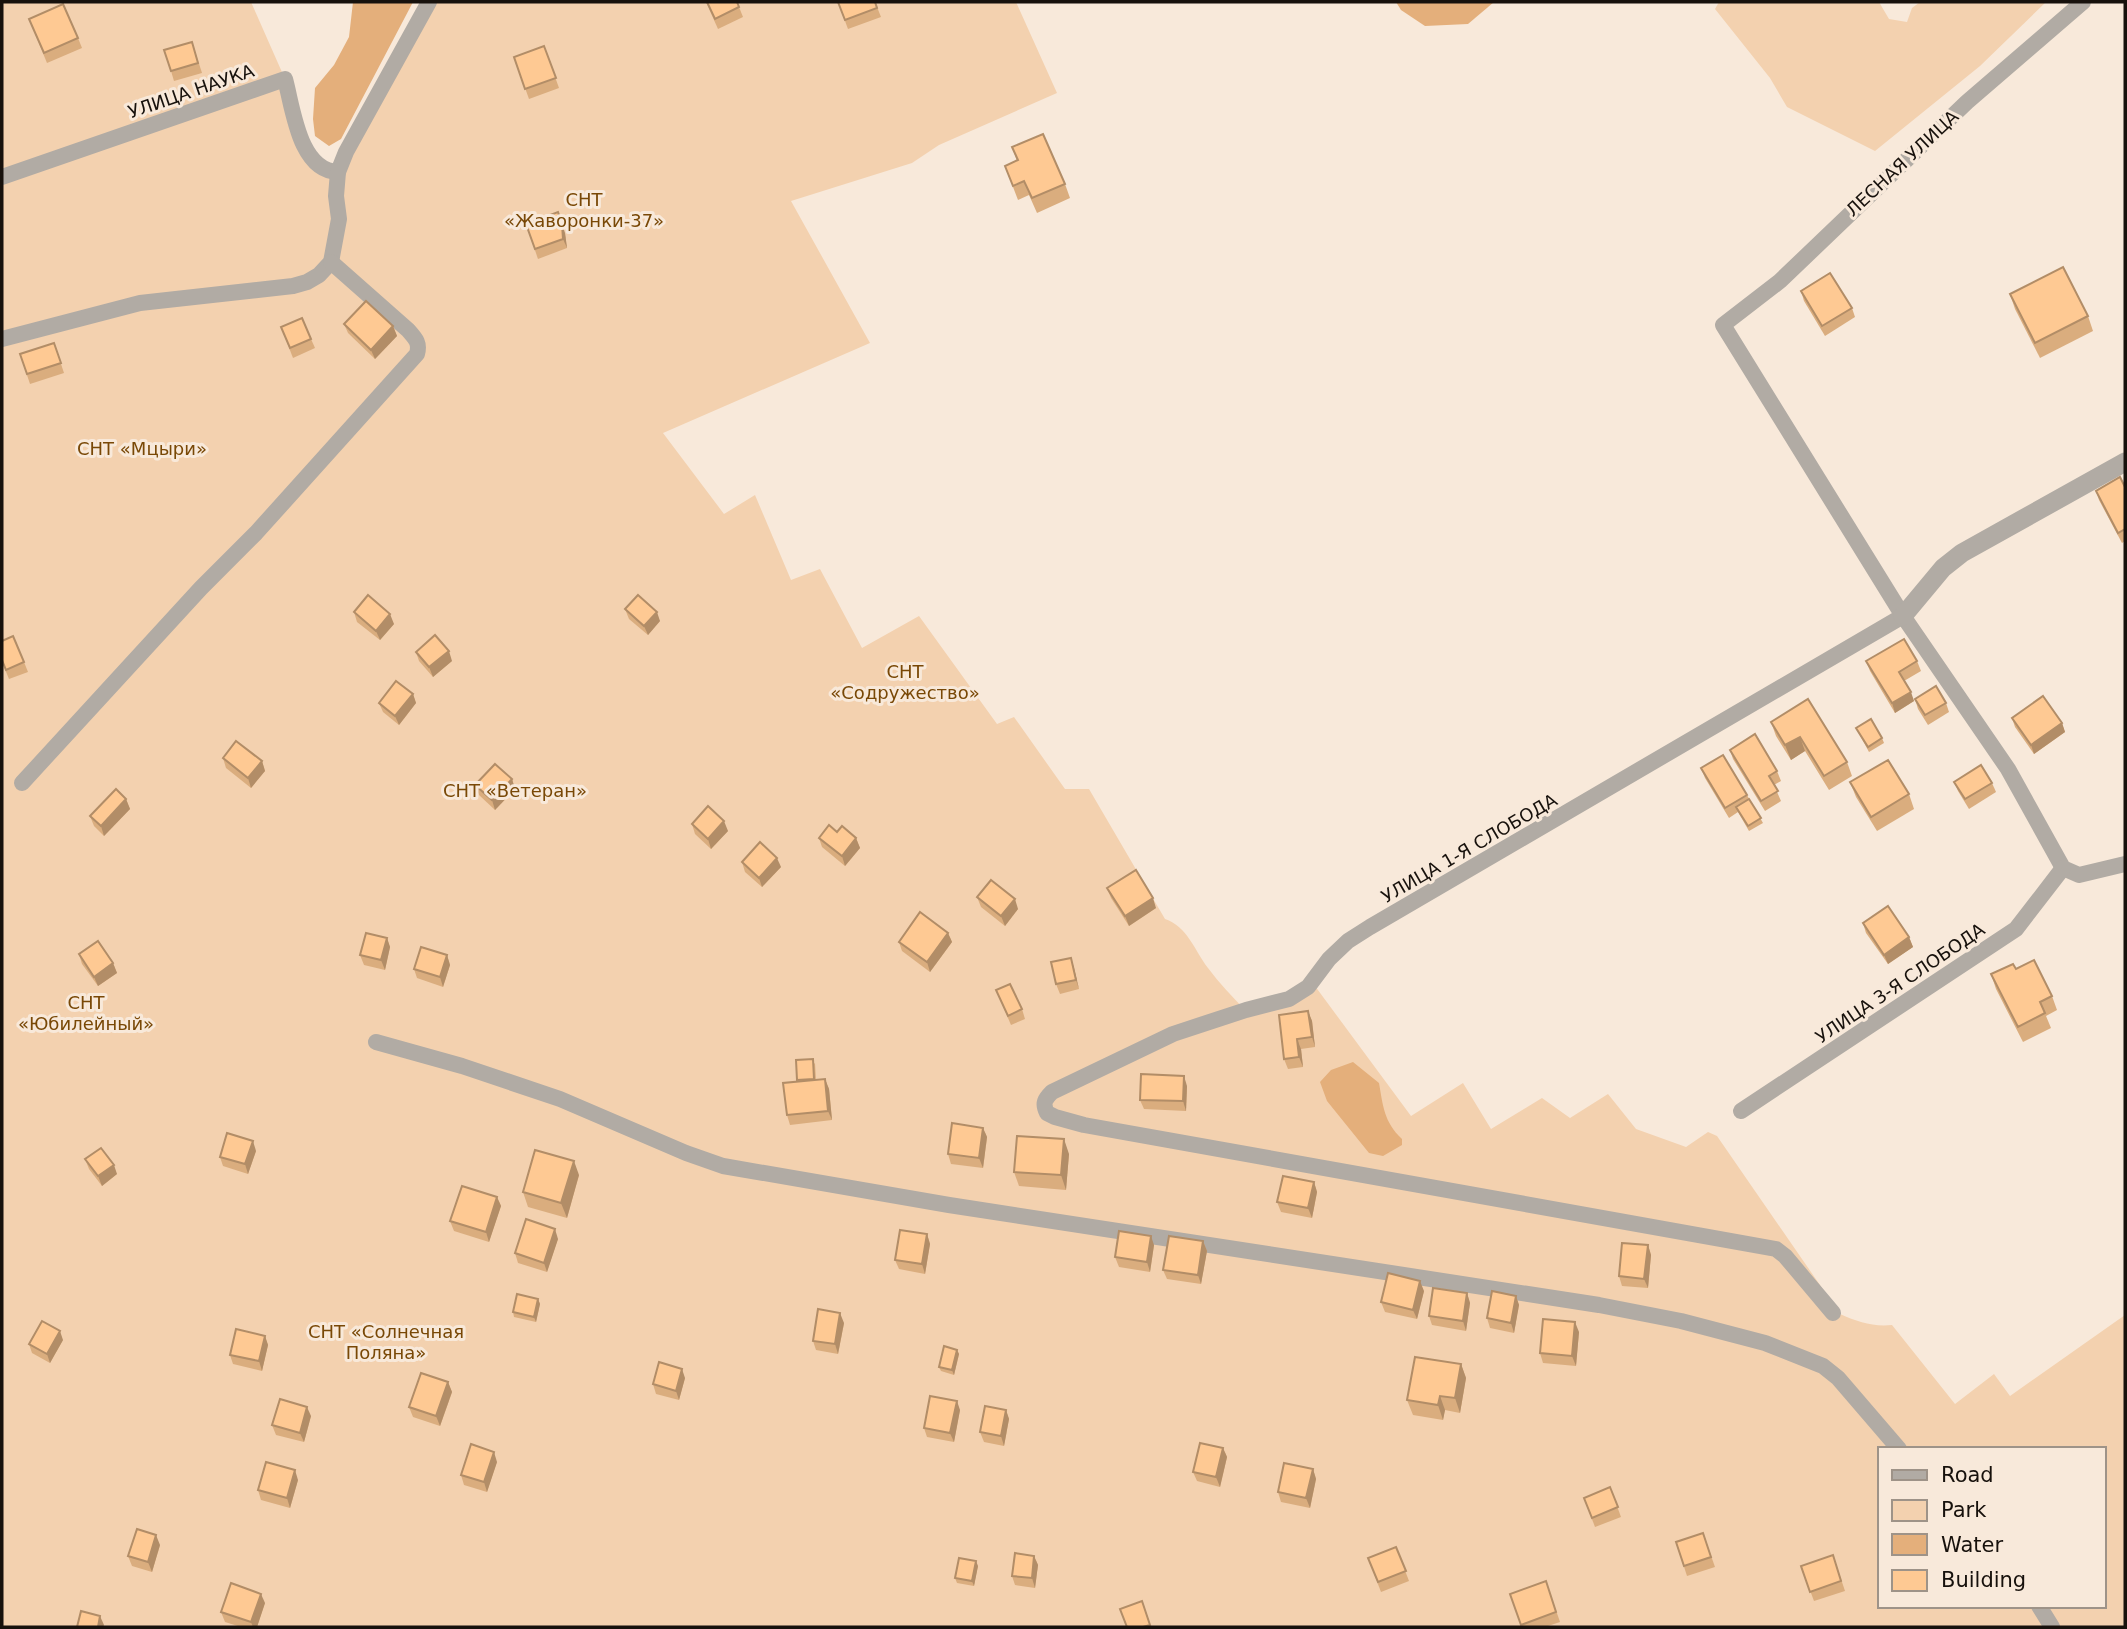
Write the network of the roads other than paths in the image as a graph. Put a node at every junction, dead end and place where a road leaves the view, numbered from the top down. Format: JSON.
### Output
{"nodes":[{"id":1,"x":429,"y":2,"type":"edge"},
{"id":2,"x":2083,"y":2,"type":"edge"},
{"id":3,"x":338,"y":172,"type":"junction"},
{"id":4,"x":2,"y":177,"type":"edge"},
{"id":5,"x":331,"y":262,"type":"junction"},
{"id":6,"x":2,"y":339,"type":"edge"},
{"id":7,"x":2125,"y":462,"type":"edge"},
{"id":8,"x":1903,"y":616,"type":"junction"},
{"id":9,"x":22,"y":783,"type":"dead end"},
{"id":10,"x":2125,"y":864,"type":"edge"},
{"id":11,"x":2063,"y":868,"type":"junction"},
{"id":12,"x":376,"y":1042,"type":"dead end"},
{"id":13,"x":1741,"y":1111,"type":"dead end"},
{"id":14,"x":1833,"y":1313,"type":"dead end"},
{"id":15,"x":1897,"y":1447,"type":"edge"},
{"id":16,"x":2040,"y":1608,"type":"edge"},
{"id":17,"x":2052,"y":1627,"type":"edge"}],
"edges":[{"from":1,"to":3,"type":"street"},
{"from":2,"to":8,"type":"street","name":"ЛЕСНАЯ УЛИЦА"},
{"from":3,"to":4,"type":"street","name":"УЛИЦА НАУКА"},
{"from":3,"to":5,"type":"street"},
{"from":5,"to":6,"type":"street"},
{"from":5,"to":9,"type":"street"},
{"from":7,"to":8,"type":"street"},
{"from":8,"to":11,"type":"street"},
{"from":8,"to":14,"type":"street","name":"УЛИЦА 1-Я СЛОБОДА"},
{"from":10,"to":11,"type":"street"},
{"from":11,"to":13,"type":"street","name":"УЛИЦА 3-Я СЛОБОДА"},
{"from":12,"to":15,"type":"street"},
{"from":16,"to":17,"type":"street"}]}
